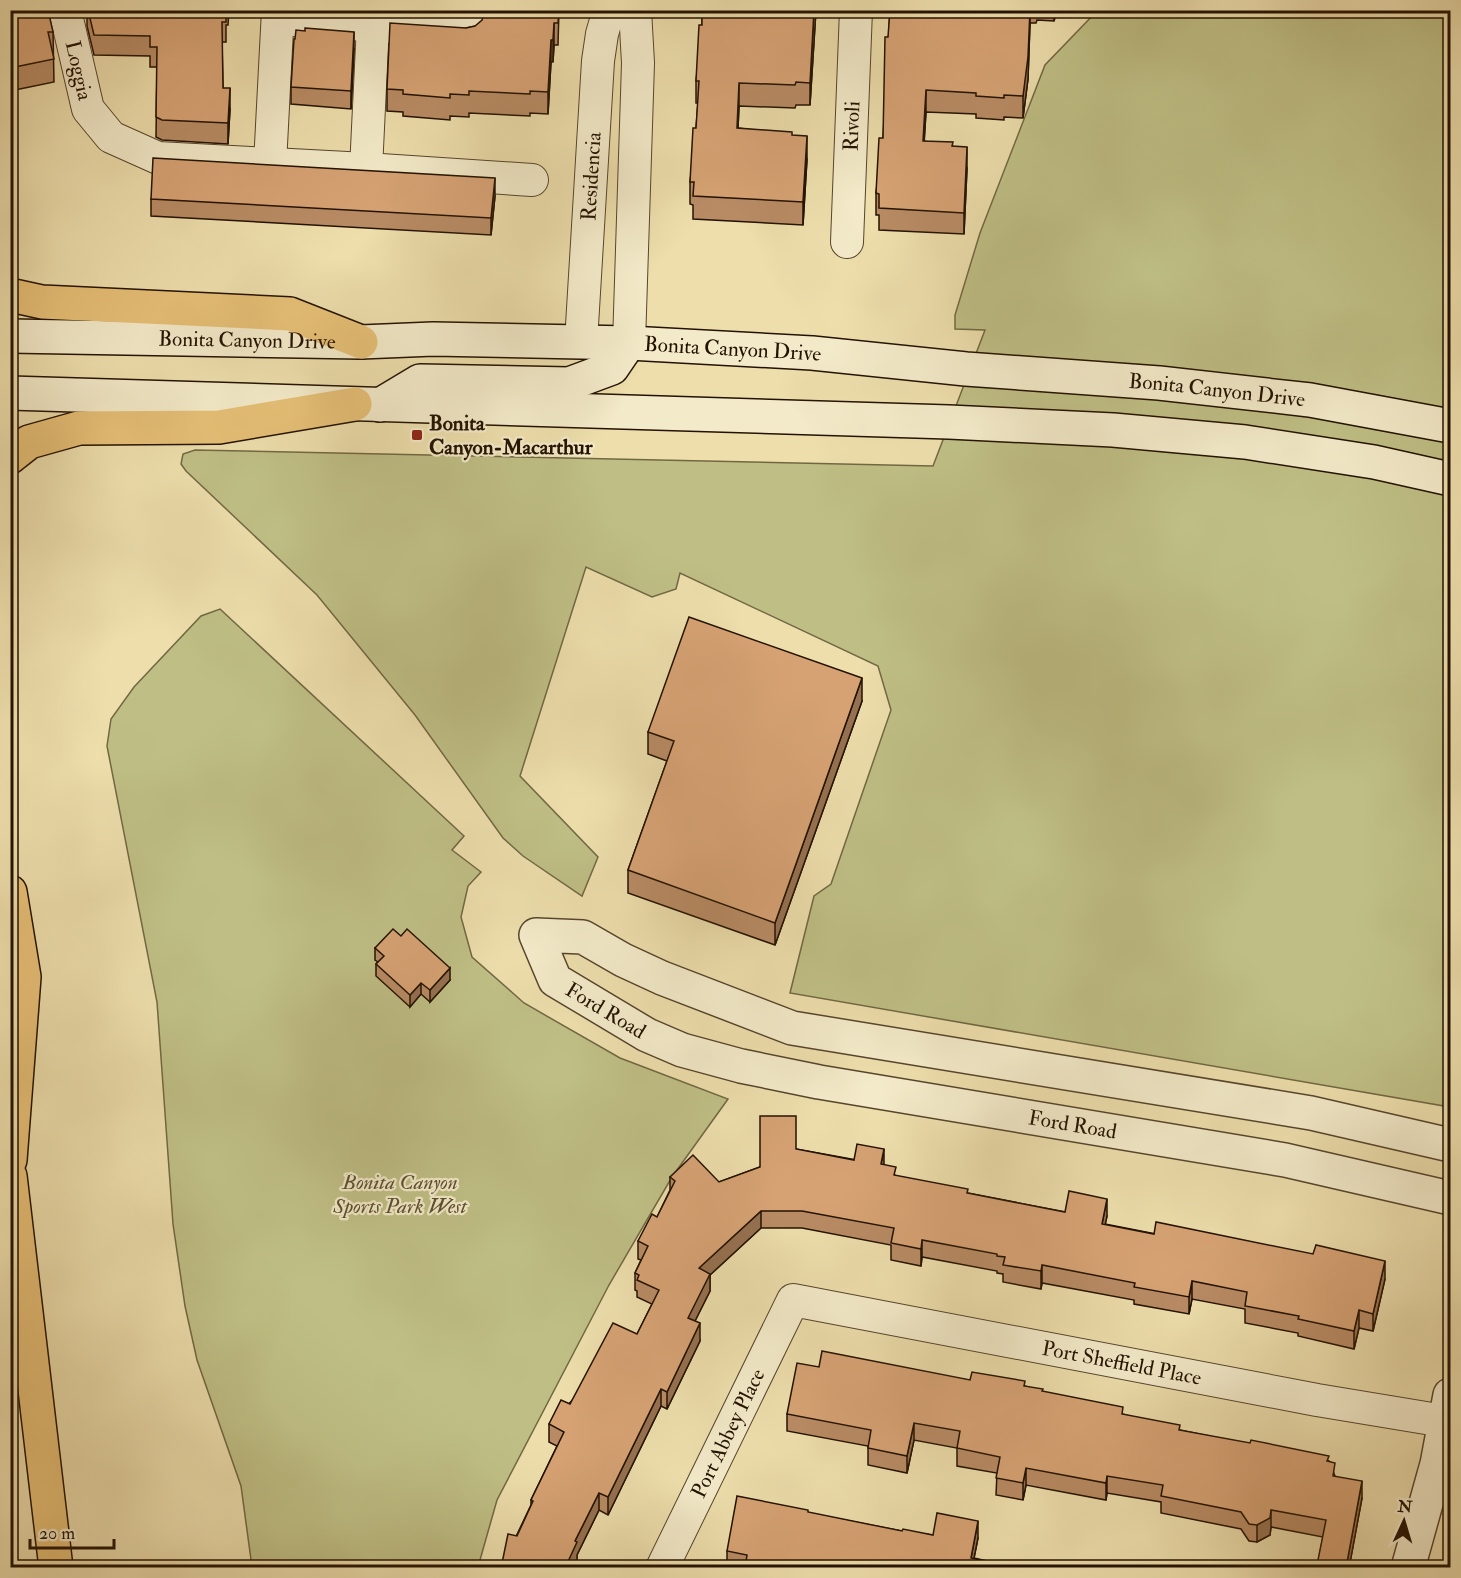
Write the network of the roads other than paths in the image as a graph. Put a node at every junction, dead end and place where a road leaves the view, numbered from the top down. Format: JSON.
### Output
{"nodes":[{"id":1,"x":65,"y":10,"type":"edge"},
{"id":2,"x":469,"y":10,"type":"edge"},
{"id":3,"x":609,"y":10,"type":"edge"},
{"id":4,"x":635,"y":10,"type":"edge"},
{"id":5,"x":856,"y":10,"type":"edge"},
{"id":6,"x":278,"y":15,"type":"edge"},
{"id":7,"x":373,"y":25,"type":"junction"},
{"id":8,"x":270,"y":164,"type":"junction"},
{"id":9,"x":366,"y":169,"type":"junction"},
{"id":10,"x":532,"y":180,"type":"dead end"},
{"id":11,"x":847,"y":242,"type":"dead end"},
{"id":12,"x":10,"y":294,"type":"edge"},
{"id":13,"x":10,"y":336,"type":"edge"},
{"id":14,"x":361,"y":342,"type":"junction"},
{"id":15,"x":581,"y":342,"type":"junction"},
{"id":16,"x":629,"y":343,"type":"junction"},
{"id":17,"x":10,"y":393,"type":"edge"},
{"id":18,"x":368,"y":405,"type":"junction"},
{"id":19,"x":1450,"y":426,"type":"edge"},
{"id":20,"x":10,"y":457,"type":"edge"},
{"id":21,"x":1450,"y":479,"type":"edge"},
{"id":22,"x":10,"y":892,"type":"edge"},
{"id":23,"x":1450,"y":1145,"type":"edge"},
{"id":24,"x":10,"y":1160,"type":"edge"},
{"id":25,"x":10,"y":1176,"type":"edge"},
{"id":26,"x":1450,"y":1198,"type":"edge"},
{"id":27,"x":792,"y":1300,"type":"joint"},
{"id":28,"x":1449,"y":1412,"type":"edge"},
{"id":29,"x":56,"y":1568,"type":"edge"},
{"id":30,"x":662,"y":1568,"type":"edge"},
{"id":31,"x":1408,"y":1568,"type":"edge"}],
"edges":[{"from":1,"to":8,"type":"street","name":"Loggia"},
{"from":2,"to":7,"type":"street"},
{"from":3,"to":15,"type":"street","name":"Residencia"},
{"from":4,"to":16,"type":"street","name":"Residencia"},
{"from":5,"to":11,"type":"street","name":"Rivoli"},
{"from":6,"to":7,"type":"street"},
{"from":6,"to":8,"type":"street"},
{"from":7,"to":9,"type":"street"},
{"from":8,"to":9,"type":"street","name":"Loggia"},
{"from":9,"to":10,"type":"street","name":"Loggia"},
{"from":12,"to":14,"type":"main road"},
{"from":13,"to":14,"type":"main road","name":"Bonita Canyon Drive"},
{"from":14,"to":15,"type":"main road","name":"Bonita Canyon Drive"},
{"from":15,"to":16,"type":"main road","name":"Bonita Canyon Drive"},
{"from":16,"to":18,"type":"main road"},
{"from":16,"to":19,"type":"main road","name":"Bonita Canyon Drive"},
{"from":17,"to":18,"type":"main road"},
{"from":18,"to":20,"type":"main road"},
{"from":18,"to":21,"type":"main road"},
{"from":22,"to":24,"type":"main road"},
{"from":23,"to":26,"type":"main road","name":"Ford Road"},
{"from":25,"to":29,"type":"main road"},
{"from":27,"to":28,"type":"street","name":"Port Sheffield Place"},
{"from":27,"to":30,"type":"street","name":"Port Abbey Place"},
{"from":28,"to":31,"type":"main road"}]}
